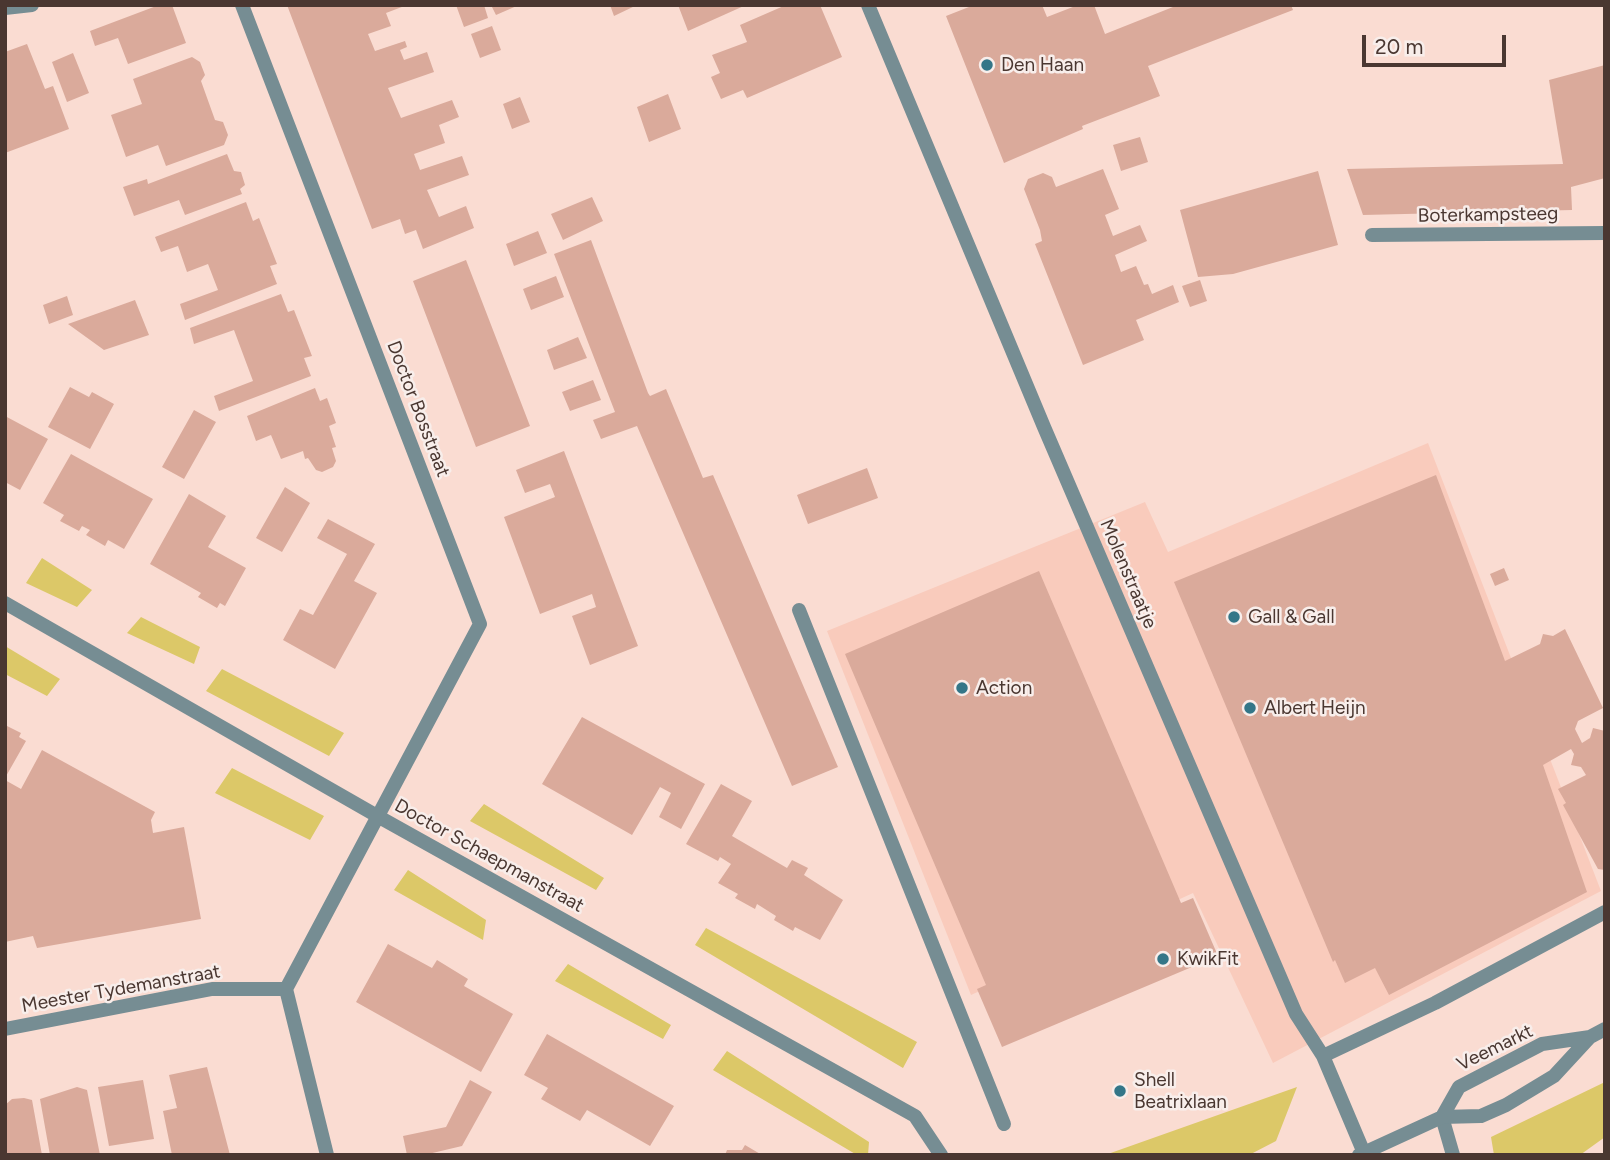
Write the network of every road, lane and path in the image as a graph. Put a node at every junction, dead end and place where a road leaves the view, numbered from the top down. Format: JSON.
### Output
{"nodes":[{"id":1,"x":32,"y":5,"type":"edge"},
{"id":2,"x":242,"y":5,"type":"edge"},
{"id":3,"x":868,"y":5,"type":"edge"},
{"id":4,"x":5,"y":8,"type":"edge"},
{"id":5,"x":1605,"y":233,"type":"edge"},
{"id":6,"x":1372,"y":235,"type":"dead end"},
{"id":7,"x":5,"y":603,"type":"edge"},
{"id":8,"x":799,"y":610,"type":"dead end"},
{"id":9,"x":379,"y":817,"type":"junction"},
{"id":10,"x":1605,"y":912,"type":"edge"},
{"id":11,"x":286,"y":989,"type":"junction"},
{"id":12,"x":5,"y":1029,"type":"edge"},
{"id":13,"x":1605,"y":1029,"type":"edge"},
{"id":14,"x":1590,"y":1037,"type":"junction"},
{"id":15,"x":1323,"y":1056,"type":"junction"},
{"id":16,"x":1442,"y":1117,"type":"junction"},
{"id":17,"x":1004,"y":1124,"type":"dead end"},
{"id":18,"x":1361,"y":1154,"type":"edge"},
{"id":19,"x":327,"y":1155,"type":"edge"},
{"id":20,"x":941,"y":1155,"type":"edge"},
{"id":21,"x":1453,"y":1155,"type":"edge"}],
"edges":[{"from":1,"to":4,"type":"street"},
{"from":2,"to":9,"type":"street","name":"Doctor Bosstraat"},
{"from":3,"to":15,"type":"street","name":"Molenstraatje"},
{"from":5,"to":6,"type":"street","name":"Boterkampsteeg"},
{"from":7,"to":9,"type":"street","name":"Doctor Schaepmanstraat"},
{"from":8,"to":17,"type":"street"},
{"from":9,"to":11,"type":"street","name":"Doctor Bosstraat"},
{"from":9,"to":20,"type":"street","name":"Doctor Schaepmanstraat"},
{"from":10,"to":15,"type":"street"},
{"from":11,"to":12,"type":"street","name":"Meester Tydemanstraat"},
{"from":11,"to":19,"type":"street"},
{"from":13,"to":14,"type":"street","name":"Veemarkt"},
{"from":14,"to":16,"type":"street","name":"Veemarkt"},
{"from":14,"to":16,"type":"street","name":"Veemarkt"},
{"from":15,"to":18,"type":"street","name":"Molenstraatje"},
{"from":16,"to":18,"type":"street"},
{"from":16,"to":21,"type":"street"}]}
